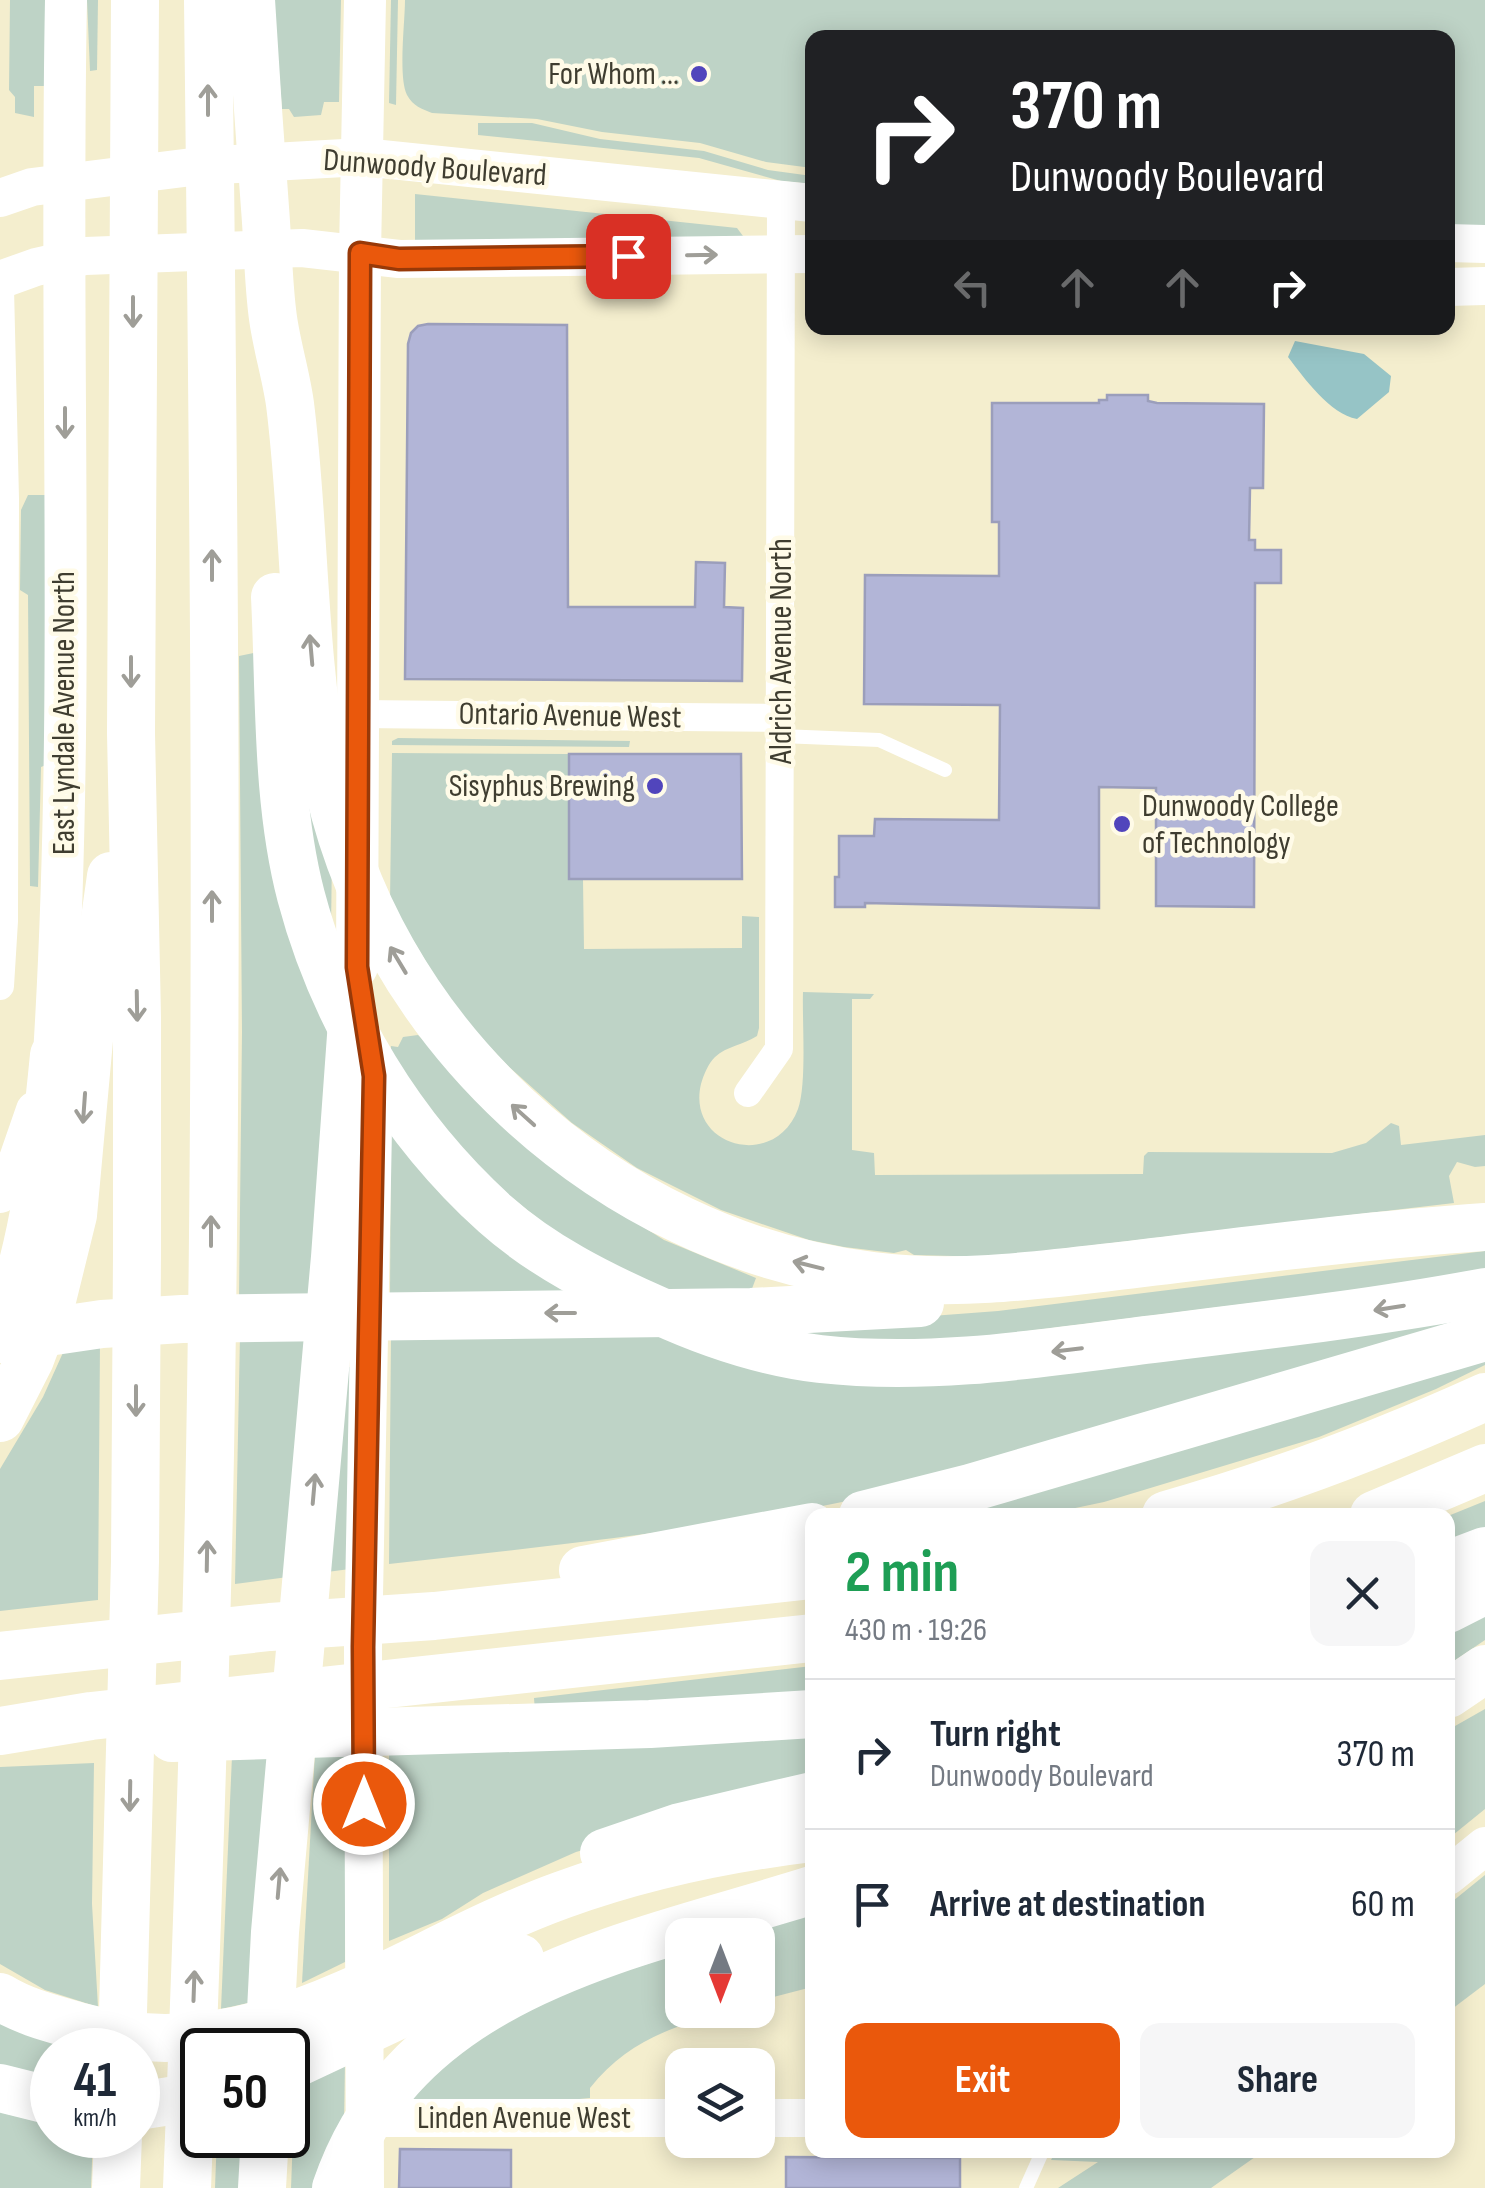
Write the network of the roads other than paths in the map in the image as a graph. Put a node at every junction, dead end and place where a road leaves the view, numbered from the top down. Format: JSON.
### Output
{"nodes":[{"id":1,"x":66,"y":0,"type":"edge"},
{"id":2,"x":365,"y":0,"type":"edge"},
{"id":3,"x":230,"y":19,"type":"edge"},
{"id":4,"x":135,"y":20,"type":"edge"},
{"id":5,"x":362,"y":157,"type":"junction"},
{"id":6,"x":0,"y":198,"type":"edge"},
{"id":7,"x":797,"y":202,"type":"edge"},
{"id":8,"x":1455,"y":243,"type":"edge"},
{"id":9,"x":1485,"y":244,"type":"edge"},
{"id":10,"x":360,"y":253,"type":"junction"},
{"id":11,"x":797,"y":254,"type":"edge"},
{"id":12,"x":0,"y":280,"type":"edge"},
{"id":13,"x":1455,"y":286,"type":"edge"},
{"id":14,"x":1485,"y":286,"type":"edge"},
{"id":15,"x":0,"y":288,"type":"edge"},
{"id":16,"x":273,"y":319,"type":"junction"},
{"id":17,"x":359,"y":714,"type":"junction"},
{"id":18,"x":781,"y":727,"type":"junction"},
{"id":19,"x":131,"y":734,"type":"junction"},
{"id":20,"x":945,"y":770,"type":"dead end"},
{"id":21,"x":357,"y":967,"type":"junction"},
{"id":22,"x":0,"y":986,"type":"edge"},
{"id":23,"x":54,"y":1055,"type":"junction"},
{"id":24,"x":748,"y":1092,"type":"dead end"},
{"id":25,"x":0,"y":1194,"type":"edge"},
{"id":26,"x":1485,"y":1229,"type":"edge"},
{"id":27,"x":904,"y":1292,"type":"junction"},
{"id":28,"x":1485,"y":1292,"type":"edge"},
{"id":29,"x":0,"y":1337,"type":"edge"},
{"id":30,"x":1485,"y":1337,"type":"edge"},
{"id":31,"x":1466,"y":1405,"type":"edge"},
{"id":32,"x":0,"y":1418,"type":"edge"},
{"id":33,"x":1480,"y":1471,"type":"edge"},
{"id":34,"x":888,"y":1508,"type":"edge"},
{"id":35,"x":1188,"y":1508,"type":"edge"},
{"id":36,"x":1391,"y":1508,"type":"edge"},
{"id":37,"x":805,"y":1528,"type":"edge"},
{"id":38,"x":1485,"y":1551,"type":"edge"},
{"id":39,"x":1455,"y":1562,"type":"edge"},
{"id":40,"x":805,"y":1575,"type":"edge"},
{"id":41,"x":1485,"y":1590,"type":"edge"},
{"id":42,"x":434,"y":1604,"type":"junction"},
{"id":43,"x":1455,"y":1605,"type":"edge"},
{"id":44,"x":805,"y":1639,"type":"edge"},
{"id":45,"x":0,"y":1656,"type":"edge"},
{"id":46,"x":1485,"y":1669,"type":"edge"},
{"id":47,"x":1455,"y":1689,"type":"edge"},
{"id":48,"x":805,"y":1714,"type":"edge"},
{"id":49,"x":0,"y":1731,"type":"edge"},
{"id":50,"x":0,"y":1741,"type":"edge"},
{"id":51,"x":805,"y":1798,"type":"edge"},
{"id":52,"x":805,"y":1839,"type":"edge"},
{"id":53,"x":1485,"y":1846,"type":"edge"},
{"id":54,"x":1455,"y":1870,"type":"edge"},
{"id":55,"x":805,"y":1881,"type":"edge"},
{"id":56,"x":805,"y":1892,"type":"edge"},
{"id":57,"x":455,"y":1973,"type":"junction"},
{"id":58,"x":0,"y":1997,"type":"edge"},
{"id":59,"x":123,"y":2028,"type":"edge"},
{"id":60,"x":270,"y":2028,"type":"edge"},
{"id":61,"x":310,"y":2055,"type":"edge"},
{"id":62,"x":366,"y":2118,"type":"junction"},
{"id":63,"x":665,"y":2118,"type":"edge"},
{"id":64,"x":775,"y":2118,"type":"edge"},
{"id":65,"x":805,"y":2118,"type":"edge"},
{"id":66,"x":117,"y":2158,"type":"edge"},
{"id":67,"x":263,"y":2158,"type":"edge"},
{"id":68,"x":1039,"y":2158,"type":"edge"},
{"id":69,"x":116,"y":2188,"type":"edge"},
{"id":70,"x":187,"y":2188,"type":"edge"},
{"id":71,"x":262,"y":2188,"type":"edge"},
{"id":72,"x":336,"y":2188,"type":"edge"},
{"id":73,"x":365,"y":2188,"type":"edge"},
{"id":74,"x":1026,"y":2188,"type":"edge"}],
"edges":[{"from":1,"to":23,"type":"main road","name":"East Lyndale Avenue North","one_way":true},
{"from":2,"to":5,"type":"main road"},
{"from":3,"to":16,"type":"highway"},
{"from":70,"to":3,"type":"highway","one_way":true},
{"from":4,"to":19,"type":"highway","one_way":true},
{"from":5,"to":6,"type":"main road","name":"Dunwoody Boulevard"},
{"from":5,"to":7,"type":"main road","name":"Dunwoody Boulevard"},
{"from":5,"to":10,"type":"main road"},
{"from":7,"to":11,"type":"street","name":"Aldrich Avenue North"},
{"from":8,"to":9,"type":"main road"},
{"from":10,"to":11,"type":"main road","one_way":true},
{"from":10,"to":12,"type":"main road"},
{"from":10,"to":17,"type":"main road"},
{"from":11,"to":18,"type":"street","name":"Aldrich Avenue North"},
{"from":13,"to":14,"type":"main road"},
{"from":15,"to":22,"type":"street"},
{"from":27,"to":16,"type":"highway","one_way":true},
{"from":28,"to":16,"type":"highway","one_way":true},
{"from":17,"to":18,"type":"street","name":"Ontario Avenue West"},
{"from":17,"to":21,"type":"main road"},
{"from":18,"to":20,"type":"lane"},
{"from":18,"to":24,"type":"street","name":"Aldrich Avenue North"},
{"from":19,"to":32,"type":"highway","one_way":true},
{"from":19,"to":59,"type":"highway","one_way":true},
{"from":60,"to":21,"type":"highway","one_way":true},
{"from":21,"to":62,"type":"main road"},
{"from":23,"to":25,"type":"main road","name":"East Lyndale Avenue North"},
{"from":23,"to":29,"type":"highway"},
{"from":26,"to":27,"type":"highway"},
{"from":27,"to":29,"type":"highway","one_way":true},
{"from":30,"to":34,"type":"highway"},
{"from":31,"to":35,"type":"highway"},
{"from":33,"to":36,"type":"highway"},
{"from":37,"to":42,"type":"highway"},
{"from":38,"to":39,"type":"highway"},
{"from":40,"to":42,"type":"highway"},
{"from":41,"to":43,"type":"highway"},
{"from":42,"to":45,"type":"highway"},
{"from":44,"to":49,"type":"highway"},
{"from":46,"to":47,"type":"highway"},
{"from":48,"to":50,"type":"highway"},
{"from":51,"to":57,"type":"highway"},
{"from":52,"to":57,"type":"highway"},
{"from":53,"to":54,"type":"main road"},
{"from":55,"to":57,"type":"highway"},
{"from":56,"to":57,"type":"highway"},
{"from":57,"to":58,"type":"highway"},
{"from":57,"to":61,"type":"highway"},
{"from":57,"to":72,"type":"highway"},
{"from":62,"to":63,"type":"main road","name":"Linden Avenue West"},
{"from":62,"to":73,"type":"main road"},
{"from":64,"to":65,"type":"main road"},
{"from":66,"to":69,"type":"highway"},
{"from":67,"to":71,"type":"highway"},
{"from":68,"to":74,"type":"lane"}]}
